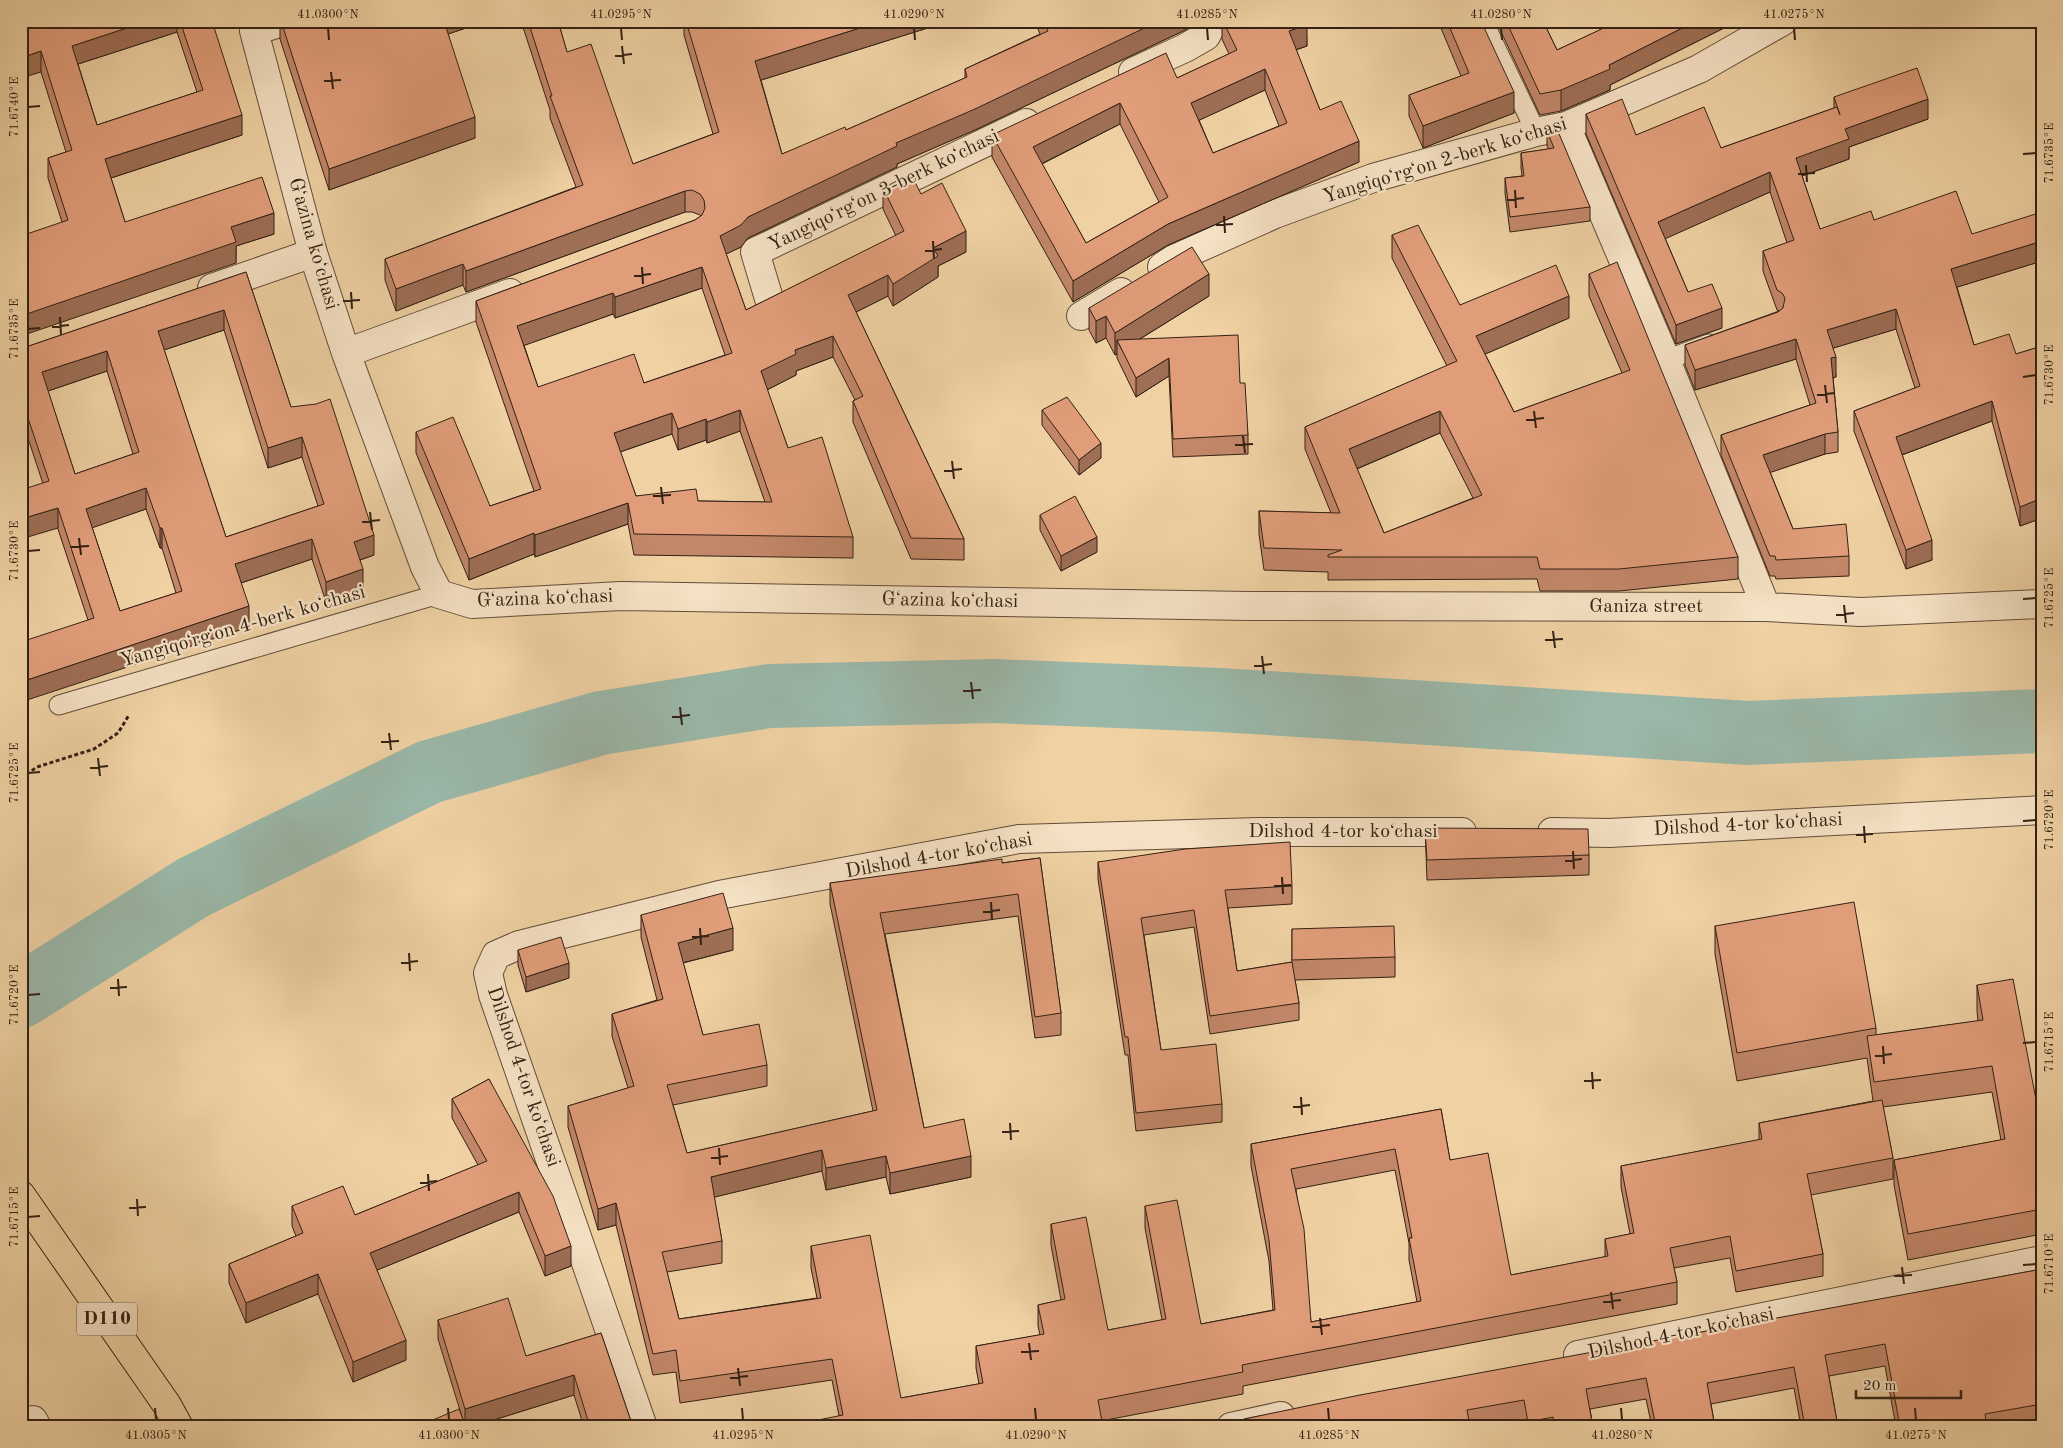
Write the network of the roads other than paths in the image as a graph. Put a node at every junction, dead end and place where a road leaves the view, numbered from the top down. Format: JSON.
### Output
{"nodes":[{"id":1,"x":286,"y":21,"type":"edge"},
{"id":2,"x":1214,"y":21,"type":"edge"},
{"id":3,"x":1483,"y":21,"type":"edge"},
{"id":4,"x":1783,"y":21,"type":"edge"},
{"id":5,"x":251,"y":26,"type":"edge"},
{"id":6,"x":1114,"y":82,"type":"edge"},
{"id":7,"x":1052,"y":110,"type":"edge"},
{"id":8,"x":1566,"y":126,"type":"junction"},
{"id":9,"x":1536,"y":132,"type":"junction"},
{"id":10,"x":313,"y":254,"type":"junction"},
{"id":11,"x":530,"y":285,"type":"edge"},
{"id":12,"x":190,"y":295,"type":"edge"},
{"id":13,"x":770,"y":302,"type":"edge"},
{"id":14,"x":1081,"y":316,"type":"dead end"},
{"id":15,"x":1729,"y":337,"type":"edge"},
{"id":16,"x":346,"y":353,"type":"junction"},
{"id":17,"x":1666,"y":360,"type":"junction"},
{"id":18,"x":439,"y":594,"type":"junction"},
{"id":19,"x":2042,"y":604,"type":"edge"},
{"id":20,"x":1249,"y":606,"type":"joint"},
{"id":21,"x":1766,"y":607,"type":"junction"},
{"id":22,"x":59,"y":705,"type":"dead end"},
{"id":23,"x":2042,"y":810,"type":"edge"},
{"id":24,"x":1482,"y":832,"type":"edge"},
{"id":25,"x":1531,"y":832,"type":"edge"},
{"id":26,"x":21,"y":1195,"type":"edge"},
{"id":27,"x":2042,"y":1260,"type":"edge"},
{"id":28,"x":1554,"y":1360,"type":"edge"},
{"id":29,"x":1310,"y":1411,"type":"edge"},
{"id":30,"x":173,"y":1416,"type":"edge"},
{"id":31,"x":191,"y":1427,"type":"edge"},
{"id":32,"x":643,"y":1427,"type":"edge"},
{"id":33,"x":1231,"y":1427,"type":"edge"}],
"edges":[{"from":1,"to":5,"type":"street","name":"Gʻazina koʻchasi"},
{"from":2,"to":6,"type":"street"},
{"from":3,"to":9,"type":"lane"},
{"from":4,"to":8,"type":"street","name":"Yangiqoʻrgʻon 2-berk koʻchasi"},
{"from":5,"to":10,"type":"street","name":"Gʻazina koʻchasi"},
{"from":7,"to":13,"type":"street","name":"Yangiqoʻrgʻon 3-berk koʻchasi"},
{"from":8,"to":9,"type":"street","name":"Yangiqoʻrgʻon 2-berk koʻchasi"},
{"from":8,"to":17,"type":"street"},
{"from":9,"to":14,"type":"street","name":"Yangiqoʻrgʻon 2-berk koʻchasi"},
{"from":10,"to":12,"type":"street"},
{"from":10,"to":16,"type":"street","name":"Gʻazina koʻchasi"},
{"from":11,"to":16,"type":"street"},
{"from":15,"to":17,"type":"lane"},
{"from":16,"to":18,"type":"street","name":"Gʻazina koʻchasi"},
{"from":17,"to":21,"type":"street"},
{"from":18,"to":20,"type":"street","name":"Gʻazina koʻchasi"},
{"from":18,"to":22,"type":"lane","name":"Yangiqoʻrgʻon 4-berk koʻchasi"},
{"from":19,"to":21,"type":"street","name":"Ganiza street"},
{"from":20,"to":21,"type":"street","name":"Ganiza street"},
{"from":23,"to":25,"type":"street","name":"Dilshod 4-tor koʻchasi"},
{"from":24,"to":32,"type":"street","name":"Dilshod 4-tor koʻchasi"},
{"from":26,"to":30,"type":"main road","number":"D110"},
{"from":27,"to":28,"type":"street","name":"Dilshod 4-tor koʻchasi"},
{"from":29,"to":33,"type":"street"},
{"from":30,"to":31,"type":"main road","number":"D110"}]}
